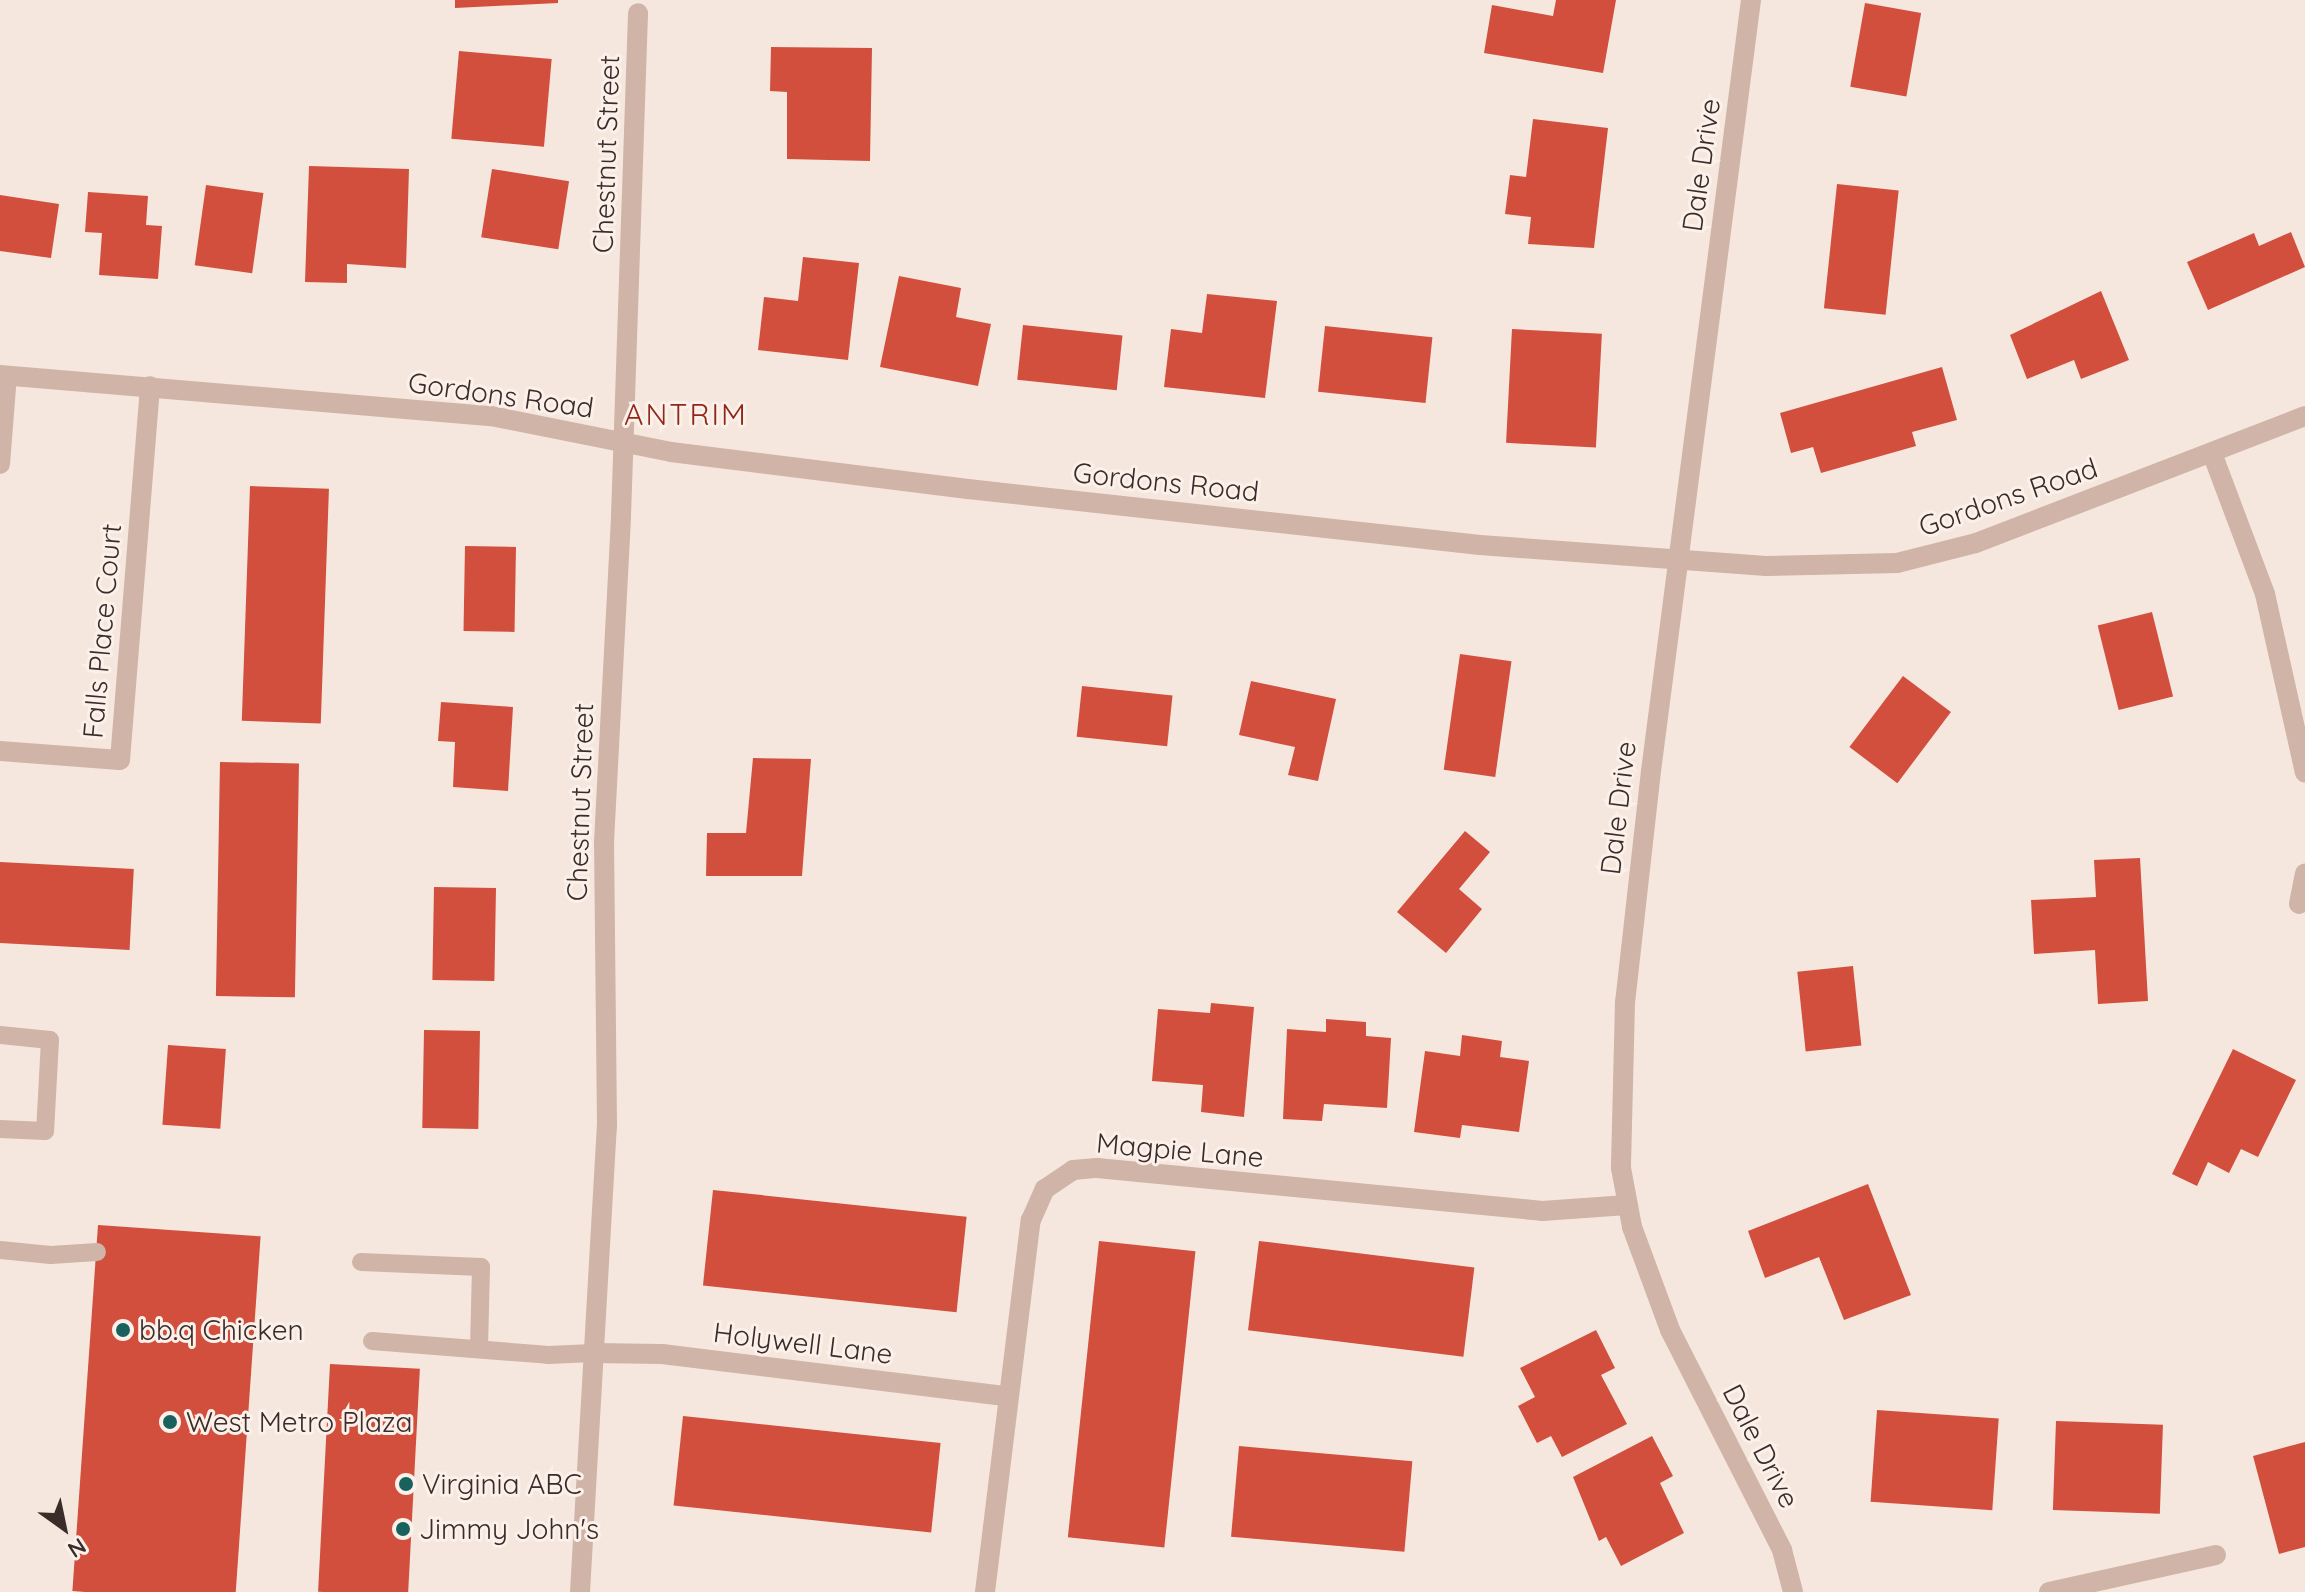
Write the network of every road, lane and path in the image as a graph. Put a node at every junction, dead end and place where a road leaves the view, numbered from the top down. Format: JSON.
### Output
{"nodes":[{"id":1,"x":1751,"y":0,"type":"edge"},
{"id":2,"x":638,"y":13,"type":"dead end"},
{"id":3,"x":4,"y":376,"type":"edge"},
{"id":4,"x":150,"y":386,"type":"junction"},
{"id":5,"x":2305,"y":416,"type":"edge"},
{"id":6,"x":623,"y":441,"type":"junction"},
{"id":7,"x":2212,"y":453,"type":"junction"},
{"id":8,"x":0,"y":464,"type":"edge"},
{"id":9,"x":1677,"y":557,"type":"junction"},
{"id":10,"x":0,"y":751,"type":"edge"},
{"id":11,"x":2305,"y":773,"type":"edge"},
{"id":12,"x":2305,"y":874,"type":"edge"},
{"id":13,"x":2299,"y":904,"type":"dead end"},
{"id":14,"x":0,"y":1035,"type":"edge"},
{"id":15,"x":0,"y":1129,"type":"edge"},
{"id":16,"x":1627,"y":1205,"type":"junction"},
{"id":17,"x":0,"y":1250,"type":"edge"},
{"id":18,"x":97,"y":1252,"type":"dead end"},
{"id":19,"x":361,"y":1262,"type":"dead end"},
{"id":20,"x":372,"y":1341,"type":"dead end"},
{"id":21,"x":479,"y":1349,"type":"junction"},
{"id":22,"x":593,"y":1353,"type":"junction"},
{"id":23,"x":1006,"y":1396,"type":"junction"},
{"id":24,"x":2216,"y":1555,"type":"dead end"},
{"id":25,"x":580,"y":1592,"type":"edge"},
{"id":26,"x":985,"y":1592,"type":"edge"},
{"id":27,"x":1793,"y":1592,"type":"edge"},
{"id":28,"x":2049,"y":1592,"type":"edge"}],
"edges":[{"from":1,"to":9,"type":"street","name":"Dale Drive"},
{"from":2,"to":6,"type":"street","name":"Chestnut Street"},
{"from":3,"to":4,"type":"street","name":"Gordons Road"},
{"from":3,"to":8,"type":"street"},
{"from":4,"to":6,"type":"street","name":"Gordons Road"},
{"from":4,"to":10,"type":"street","name":"Falls Place Court"},
{"from":5,"to":7,"type":"street","name":"Gordons Road"},
{"from":6,"to":9,"type":"street","name":"Gordons Road"},
{"from":6,"to":22,"type":"street","name":"Chestnut Street"},
{"from":7,"to":9,"type":"street","name":"Gordons Road"},
{"from":7,"to":11,"type":"street"},
{"from":9,"to":16,"type":"street","name":"Dale Drive"},
{"from":12,"to":13,"type":"street"},
{"from":14,"to":15,"type":"lane"},
{"from":16,"to":23,"type":"street","name":"Magpie Lane"},
{"from":16,"to":27,"type":"street","name":"Dale Drive"},
{"from":17,"to":18,"type":"lane"},
{"from":19,"to":21,"type":"lane"},
{"from":20,"to":21,"type":"lane"},
{"from":21,"to":22,"type":"lane"},
{"from":22,"to":23,"type":"street","name":"Holywell Lane"},
{"from":22,"to":25,"type":"street","name":"Chestnut Street"},
{"from":23,"to":26,"type":"street","name":"Magpie Lane"},
{"from":24,"to":28,"type":"street"}]}
